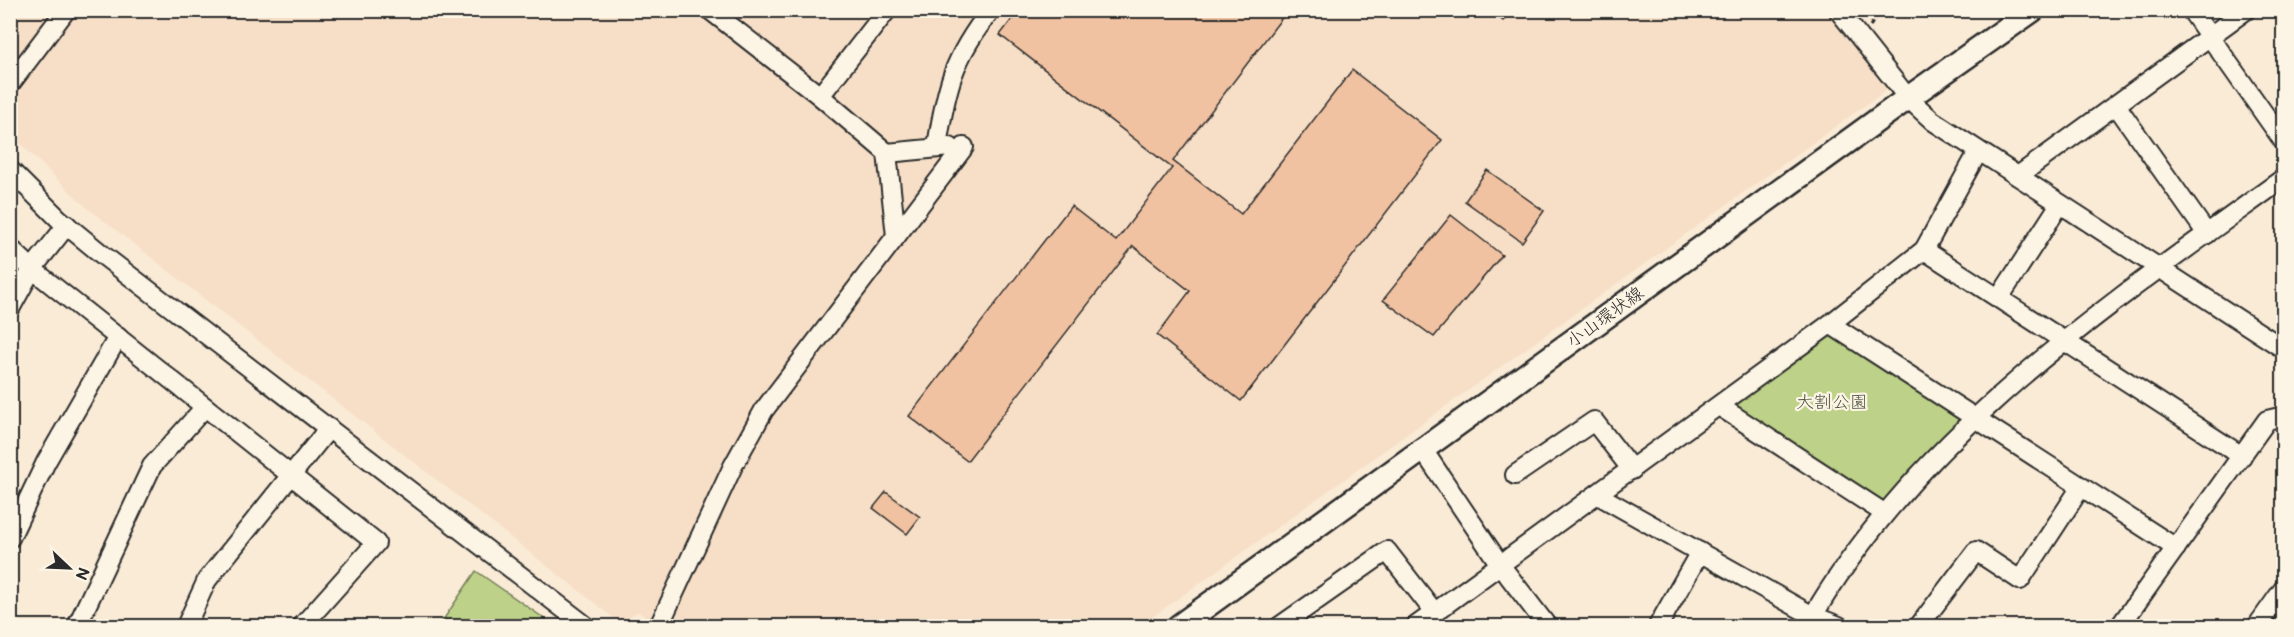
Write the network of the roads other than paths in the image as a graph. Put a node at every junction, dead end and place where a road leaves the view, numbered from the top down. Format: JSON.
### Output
{"nodes":[{"id":1,"x":66,"y":10,"type":"edge"},
{"id":2,"x":710,"y":10,"type":"edge"},
{"id":3,"x":887,"y":10,"type":"edge"},
{"id":4,"x":991,"y":10,"type":"edge"},
{"id":5,"x":1838,"y":10,"type":"edge"},
{"id":6,"x":2033,"y":10,"type":"edge"},
{"id":7,"x":2191,"y":10,"type":"edge"},
{"id":8,"x":2246,"y":10,"type":"edge"},
{"id":9,"x":2210,"y":37,"type":"junction"},
{"id":10,"x":10,"y":84,"type":"edge"},
{"id":11,"x":820,"y":96,"type":"junction"},
{"id":12,"x":1908,"y":98,"type":"junction"},
{"id":13,"x":2116,"y":105,"type":"junction"},
{"id":14,"x":2283,"y":142,"type":"edge"},
{"id":15,"x":937,"y":147,"type":"junction"},
{"id":16,"x":1978,"y":152,"type":"junction"},
{"id":17,"x":887,"y":153,"type":"junction"},
{"id":18,"x":10,"y":170,"type":"edge"},
{"id":19,"x":2018,"y":176,"type":"junction"},
{"id":20,"x":2283,"y":178,"type":"edge"},
{"id":21,"x":2060,"y":204,"type":"junction"},
{"id":22,"x":67,"y":225,"type":"junction"},
{"id":23,"x":2207,"y":234,"type":"junction"},
{"id":24,"x":896,"y":237,"type":"junction"},
{"id":25,"x":10,"y":248,"type":"edge"},
{"id":26,"x":1923,"y":250,"type":"junction"},
{"id":27,"x":32,"y":269,"type":"junction"},
{"id":28,"x":2159,"y":269,"type":"junction"},
{"id":29,"x":1999,"y":298,"type":"junction"},
{"id":30,"x":10,"y":309,"type":"edge"},
{"id":31,"x":1830,"y":324,"type":"junction"},
{"id":32,"x":118,"y":337,"type":"junction"},
{"id":33,"x":2064,"y":340,"type":"junction"},
{"id":34,"x":2283,"y":349,"type":"edge"},
{"id":35,"x":205,"y":406,"type":"junction"},
{"id":36,"x":1719,"y":406,"type":"junction"},
{"id":37,"x":2283,"y":416,"type":"edge"},
{"id":38,"x":1975,"y":419,"type":"junction"},
{"id":39,"x":329,"y":428,"type":"junction"},
{"id":40,"x":1422,"y":450,"type":"junction"},
{"id":41,"x":2242,"y":456,"type":"junction"},
{"id":42,"x":1632,"y":470,"type":"junction"},
{"id":43,"x":291,"y":475,"type":"junction"},
{"id":44,"x":1515,"y":475,"type":"dead end"},
{"id":45,"x":2081,"y":487,"type":"junction"},
{"id":46,"x":1598,"y":495,"type":"junction"},
{"id":47,"x":1884,"y":513,"type":"junction"},
{"id":48,"x":10,"y":538,"type":"edge"},
{"id":49,"x":2176,"y":548,"type":"junction"},
{"id":50,"x":1700,"y":552,"type":"junction"},
{"id":51,"x":1501,"y":566,"type":"junction"},
{"id":52,"x":2283,"y":588,"type":"edge"},
{"id":53,"x":1435,"y":613,"type":"junction"},
{"id":54,"x":1810,"y":621,"type":"edge"},
{"id":55,"x":1184,"y":626,"type":"edge"},
{"id":56,"x":77,"y":627,"type":"edge"},
{"id":57,"x":186,"y":627,"type":"edge"},
{"id":58,"x":302,"y":627,"type":"edge"},
{"id":59,"x":586,"y":627,"type":"edge"},
{"id":60,"x":659,"y":627,"type":"edge"},
{"id":61,"x":1280,"y":627,"type":"edge"},
{"id":62,"x":1416,"y":627,"type":"edge"},
{"id":63,"x":1547,"y":627,"type":"edge"},
{"id":64,"x":1658,"y":627,"type":"edge"},
{"id":65,"x":1839,"y":627,"type":"edge"},
{"id":66,"x":1919,"y":627,"type":"edge"},
{"id":67,"x":2120,"y":627,"type":"edge"},
{"id":68,"x":2257,"y":627,"type":"edge"}],
"edges":[{"from":1,"to":10,"type":"street"},
{"from":2,"to":11,"type":"street"},
{"from":3,"to":11,"type":"street"},
{"from":4,"to":15,"type":"street"},
{"from":5,"to":12,"type":"street"},
{"from":6,"to":12,"type":"main road","name":"小山環状線"},
{"from":7,"to":9,"type":"street"},
{"from":8,"to":9,"type":"street"},
{"from":9,"to":13,"type":"street"},
{"from":9,"to":14,"type":"street"},
{"from":11,"to":17,"type":"street"},
{"from":12,"to":16,"type":"street"},
{"from":12,"to":40,"type":"main road","name":"小山環状線"},
{"from":13,"to":19,"type":"street"},
{"from":13,"to":23,"type":"street"},
{"from":15,"to":17,"type":"street"},
{"from":15,"to":24,"type":"street"},
{"from":16,"to":19,"type":"street"},
{"from":16,"to":26,"type":"street"},
{"from":17,"to":24,"type":"street"},
{"from":18,"to":22,"type":"street"},
{"from":19,"to":21,"type":"street"},
{"from":20,"to":23,"type":"street"},
{"from":21,"to":28,"type":"street"},
{"from":21,"to":29,"type":"street"},
{"from":22,"to":27,"type":"street"},
{"from":22,"to":39,"type":"street"},
{"from":23,"to":28,"type":"street"},
{"from":24,"to":60,"type":"street"},
{"from":25,"to":27,"type":"street"},
{"from":26,"to":29,"type":"street"},
{"from":26,"to":31,"type":"street"},
{"from":27,"to":30,"type":"street"},
{"from":27,"to":32,"type":"street"},
{"from":28,"to":33,"type":"street"},
{"from":28,"to":34,"type":"street"},
{"from":29,"to":33,"type":"street"},
{"from":31,"to":36,"type":"street"},
{"from":31,"to":38,"type":"street"},
{"from":32,"to":35,"type":"street"},
{"from":32,"to":48,"type":"street"},
{"from":33,"to":38,"type":"street"},
{"from":33,"to":41,"type":"street"},
{"from":35,"to":43,"type":"street"},
{"from":35,"to":56,"type":"street"},
{"from":36,"to":42,"type":"street"},
{"from":36,"to":47,"type":"street"},
{"from":37,"to":41,"type":"street"},
{"from":38,"to":45,"type":"street"},
{"from":38,"to":47,"type":"street"},
{"from":39,"to":43,"type":"street"},
{"from":39,"to":59,"type":"street"},
{"from":40,"to":51,"type":"street"},
{"from":40,"to":55,"type":"main road","name":"小山環状線"},
{"from":41,"to":49,"type":"street"},
{"from":42,"to":44,"type":"street"},
{"from":42,"to":46,"type":"street"},
{"from":43,"to":57,"type":"street"},
{"from":43,"to":58,"type":"street"},
{"from":45,"to":49,"type":"street"},
{"from":45,"to":66,"type":"street"},
{"from":46,"to":50,"type":"street"},
{"from":46,"to":51,"type":"street"},
{"from":47,"to":54,"type":"street"},
{"from":49,"to":67,"type":"street"},
{"from":50,"to":54,"type":"street"},
{"from":50,"to":64,"type":"street"},
{"from":51,"to":53,"type":"street"},
{"from":51,"to":63,"type":"street"},
{"from":52,"to":68,"type":"street"},
{"from":53,"to":61,"type":"street"},
{"from":53,"to":62,"type":"street"},
{"from":54,"to":65,"type":"street"}]}
